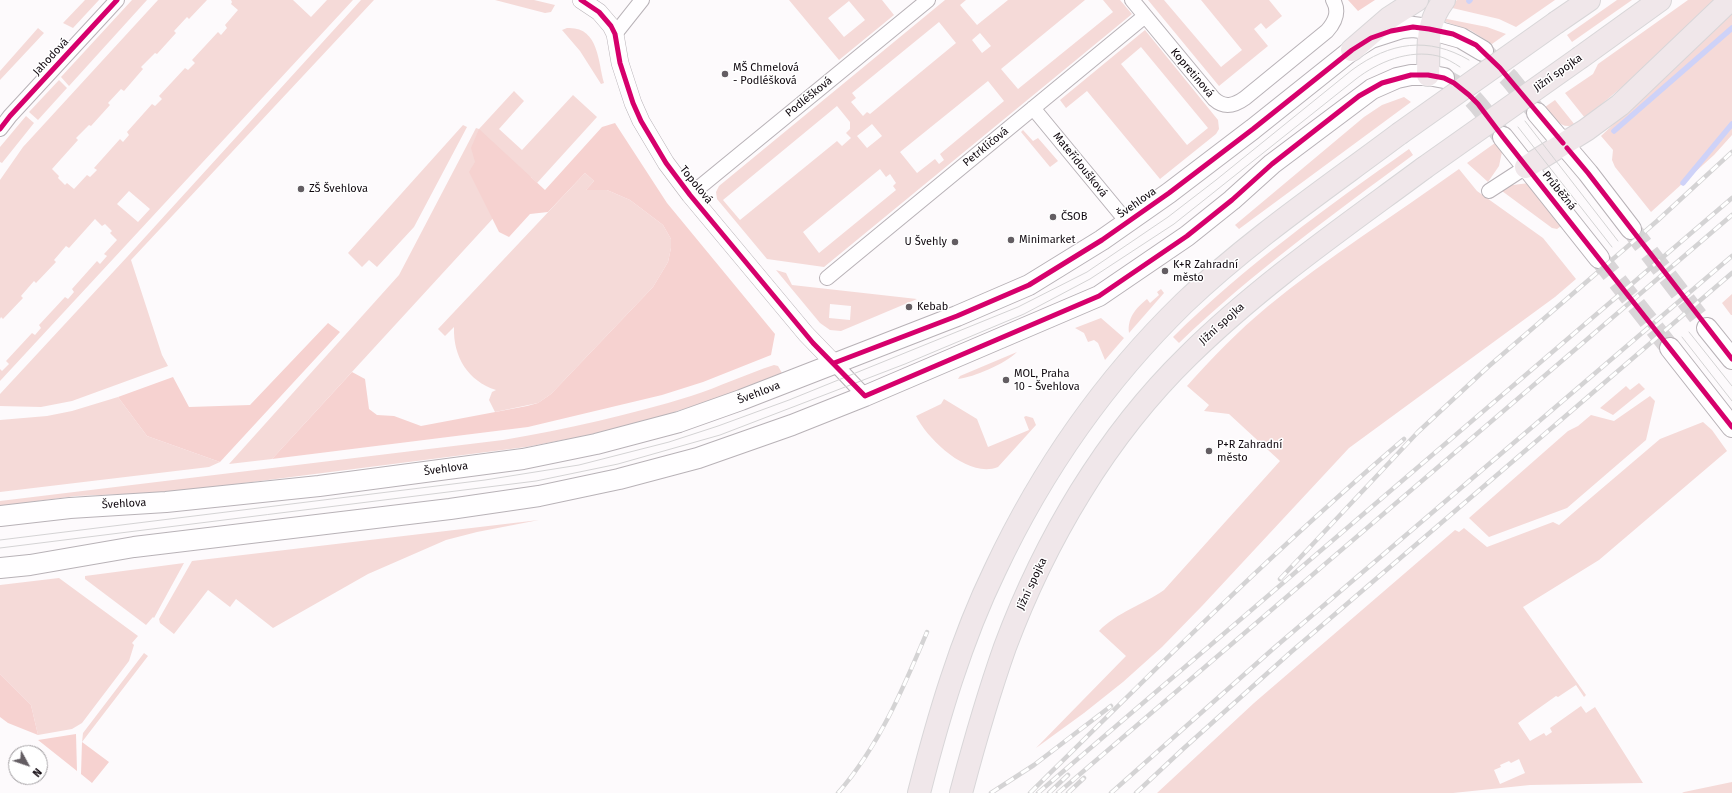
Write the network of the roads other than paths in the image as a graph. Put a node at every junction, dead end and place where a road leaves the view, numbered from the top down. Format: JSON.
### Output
{"nodes":[{"id":1,"x":117,"y":0,"type":"edge"},
{"id":2,"x":581,"y":0,"type":"edge"},
{"id":3,"x":642,"y":0,"type":"edge"},
{"id":4,"x":928,"y":0,"type":"edge"},
{"id":5,"x":1132,"y":0,"type":"edge"},
{"id":6,"x":1333,"y":0,"type":"edge"},
{"id":7,"x":1417,"y":0,"type":"edge"},
{"id":8,"x":1444,"y":0,"type":"edge"},
{"id":9,"x":1588,"y":0,"type":"edge"},
{"id":10,"x":1660,"y":0,"type":"edge"},
{"id":11,"x":1730,"y":0,"type":"edge"},
{"id":12,"x":1145,"y":16,"type":"junction"},
{"id":13,"x":1429,"y":29,"type":"junction"},
{"id":14,"x":615,"y":34,"type":"junction"},
{"id":15,"x":1352,"y":50,"type":"junction"},
{"id":16,"x":1483,"y":51,"type":"tunnel mouth"},
{"id":17,"x":1436,"y":77,"type":"joint"},
{"id":18,"x":1033,"y":108,"type":"junction"},
{"id":19,"x":1537,"y":113,"type":"tunnel mouth"},
{"id":20,"x":0,"y":129,"type":"edge"},
{"id":21,"x":1503,"y":137,"type":"tunnel mouth"},
{"id":22,"x":1563,"y":143,"type":"junction"},
{"id":23,"x":1526,"y":167,"type":"junction"},
{"id":24,"x":1489,"y":191,"type":"dead end"},
{"id":25,"x":690,"y":195,"type":"junction"},
{"id":26,"x":1128,"y":222,"type":"junction"},
{"id":27,"x":1631,"y":229,"type":"tunnel mouth"},
{"id":28,"x":1599,"y":258,"type":"tunnel mouth"},
{"id":29,"x":827,"y":278,"type":"dead end"},
{"id":30,"x":1707,"y":328,"type":"tunnel mouth"},
{"id":31,"x":1670,"y":348,"type":"tunnel mouth"},
{"id":32,"x":1732,"y":359,"type":"edge"},
{"id":33,"x":834,"y":363,"type":"junction"},
{"id":34,"x":865,"y":396,"type":"junction"},
{"id":35,"x":1732,"y":426,"type":"edge"},
{"id":36,"x":0,"y":516,"type":"edge"},
{"id":37,"x":0,"y":568,"type":"edge"},
{"id":38,"x":919,"y":793,"type":"edge"},
{"id":39,"x":960,"y":793,"type":"edge"}],
"edges":[{"from":1,"to":20,"type":"street","name":"Jahodová"},
{"from":2,"to":14,"type":"street","name":"Topolová"},
{"from":3,"to":14,"type":"street"},
{"from":4,"to":25,"type":"street","name":"Podléšková"},
{"from":5,"to":12,"type":"street","name":"Kopretinová"},
{"from":6,"to":12,"type":"street","name":"Kopretinová"},
{"from":7,"to":15,"type":"highway"},
{"from":8,"to":13,"type":"highway"},
{"from":9,"to":38,"type":"highway","bridge":true},
{"from":10,"to":39,"type":"highway","name":"Jižní spojka","bridge":true},
{"from":11,"to":22,"type":"highway"},
{"from":12,"to":18,"type":"street","name":"Petrklíčová"},
{"from":13,"to":15,"type":"main road","name":"Švehlova"},
{"from":13,"to":16,"type":"main road"},
{"from":13,"to":17,"type":"highway"},
{"from":14,"to":25,"type":"street","name":"Topolová"},
{"from":15,"to":26,"type":"main road","name":"Švehlova"},
{"from":17,"to":34,"type":"main road"},
{"from":18,"to":26,"type":"street","name":"Mateřídoušková"},
{"from":18,"to":29,"type":"street","name":"Petrklíčová"},
{"from":19,"to":22,"type":"main road"},
{"from":21,"to":23,"type":"main road","name":"Průběžná"},
{"from":22,"to":23,"type":"highway"},
{"from":22,"to":27,"type":"main road"},
{"from":23,"to":24,"type":"street"},
{"from":23,"to":28,"type":"main road","name":"Průběžná"},
{"from":25,"to":33,"type":"street","name":"Topolová"},
{"from":26,"to":33,"type":"main road","name":"Švehlova"},
{"from":30,"to":32,"type":"main road"},
{"from":31,"to":35,"type":"main road"},
{"from":33,"to":34,"type":"street"},
{"from":33,"to":36,"type":"main road","name":"Švehlova"},
{"from":34,"to":37,"type":"main road"}]}
